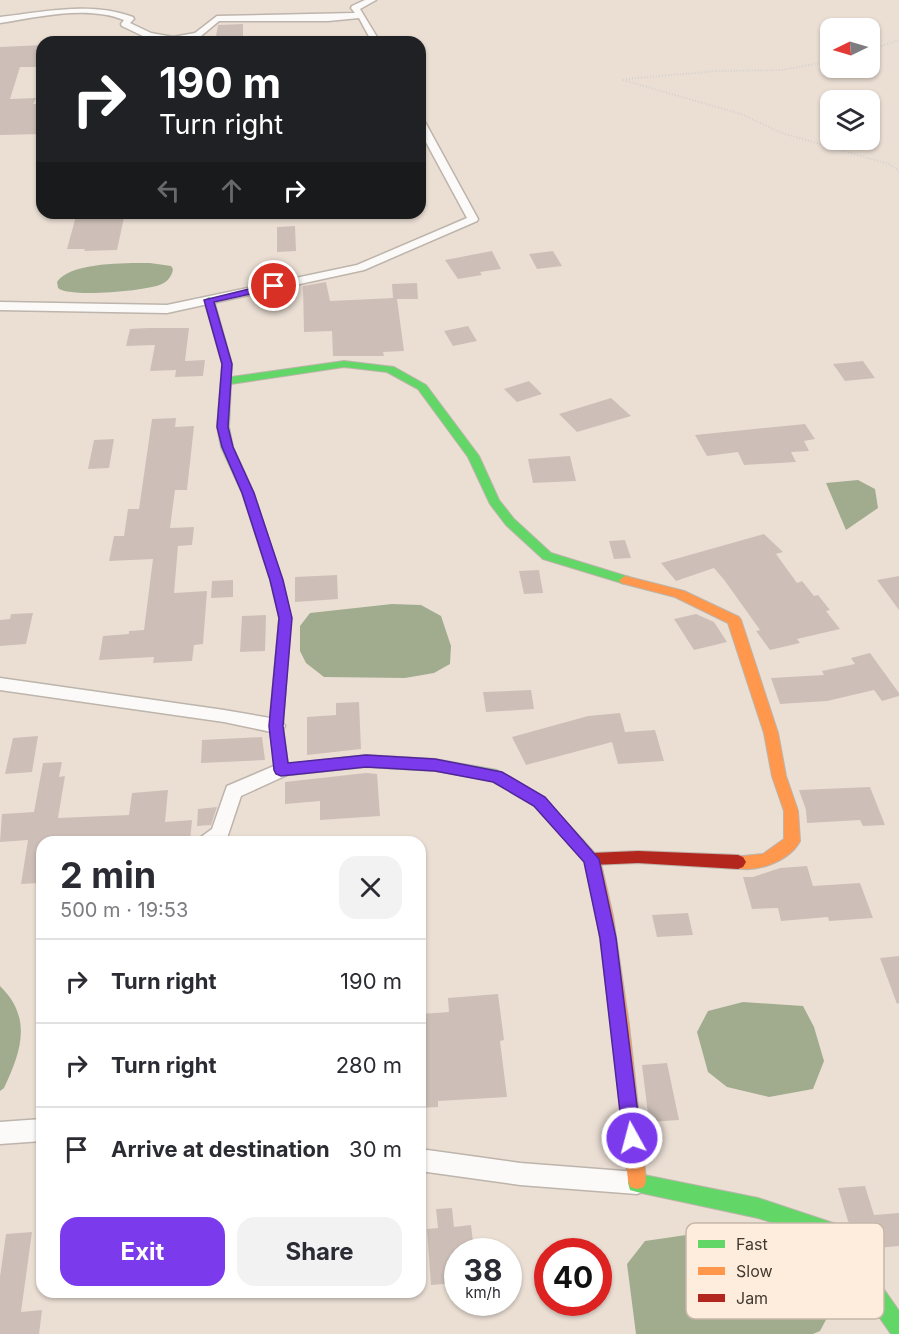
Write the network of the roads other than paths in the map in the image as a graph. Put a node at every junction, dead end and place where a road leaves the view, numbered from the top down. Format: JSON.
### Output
{"nodes":[{"id":1,"x":372,"y":0,"type":"edge"},
{"id":2,"x":362,"y":15,"type":"junction"},
{"id":3,"x":0,"y":20,"type":"edge"},
{"id":4,"x":147,"y":36,"type":"edge"},
{"id":5,"x":196,"y":36,"type":"edge"},
{"id":6,"x":373,"y":36,"type":"edge"},
{"id":7,"x":426,"y":133,"type":"edge"},
{"id":8,"x":209,"y":300,"type":"junction"},
{"id":9,"x":0,"y":306,"type":"edge"},
{"id":10,"x":227,"y":381,"type":"junction"},
{"id":11,"x":0,"y":684,"type":"edge"},
{"id":12,"x":276,"y":726,"type":"junction"},
{"id":13,"x":281,"y":770,"type":"junction"},
{"id":14,"x":216,"y":836,"type":"edge"},
{"id":15,"x":592,"y":859,"type":"junction"},
{"id":16,"x":36,"y":1130,"type":"edge"},
{"id":17,"x":0,"y":1133,"type":"edge"},
{"id":18,"x":426,"y":1161,"type":"edge"},
{"id":19,"x":637,"y":1183,"type":"junction"},
{"id":20,"x":804,"y":1223,"type":"edge"},
{"id":21,"x":884,"y":1307,"type":"edge"},
{"id":22,"x":899,"y":1328,"type":"edge"}],
"edges":[{"from":1,"to":2,"type":"street"},
{"from":2,"to":5,"type":"street"},
{"from":2,"to":6,"type":"street"},
{"from":3,"to":4,"type":"street"},
{"from":7,"to":8,"type":"street"},
{"from":8,"to":9,"type":"street"},
{"from":8,"to":10,"type":"street"},
{"from":10,"to":12,"type":"street"},
{"from":10,"to":15,"type":"street"},
{"from":11,"to":12,"type":"street"},
{"from":12,"to":13,"type":"street"},
{"from":13,"to":14,"type":"street"},
{"from":13,"to":15,"type":"street"},
{"from":15,"to":19,"type":"street"},
{"from":16,"to":17,"type":"street"},
{"from":18,"to":19,"type":"street"},
{"from":19,"to":20,"type":"street"},
{"from":21,"to":22,"type":"street"}]}
